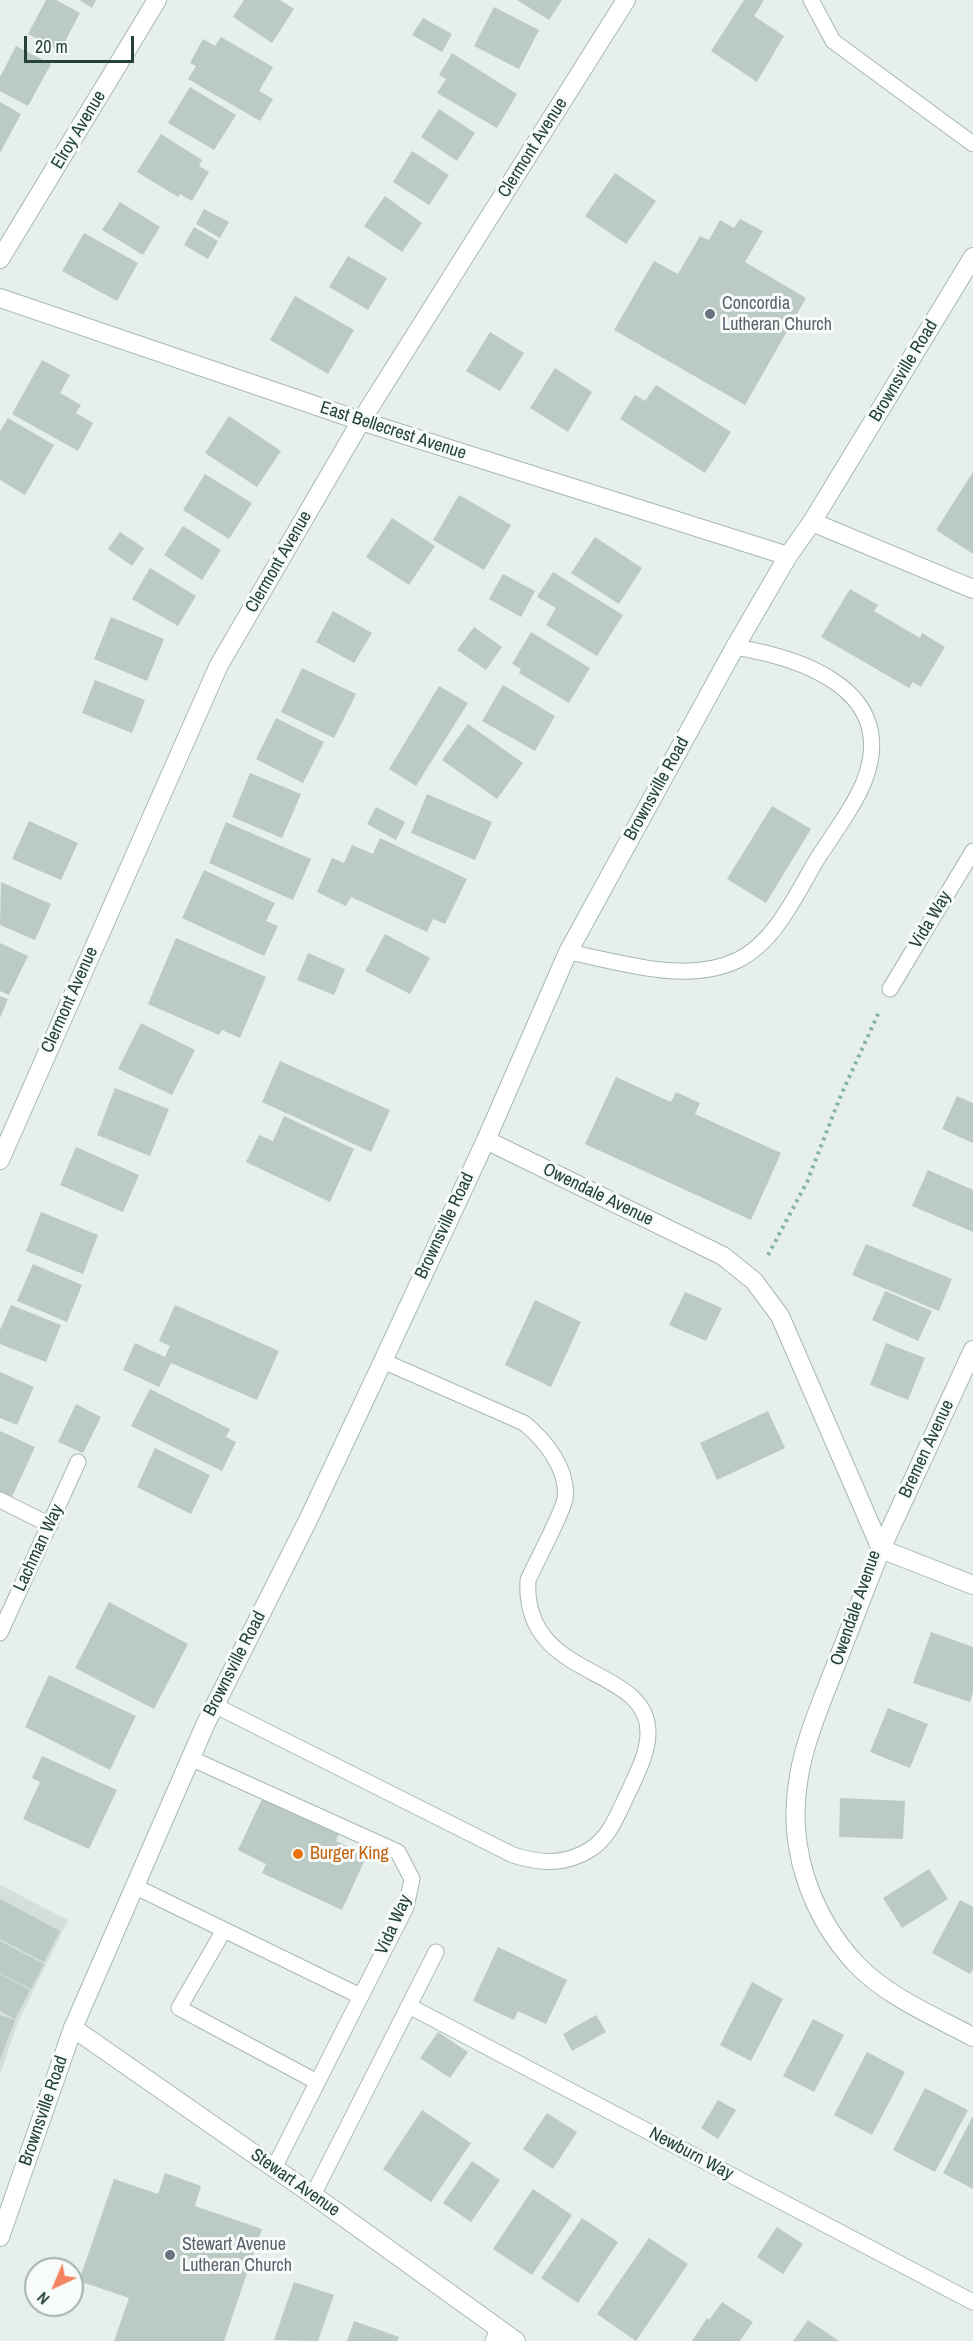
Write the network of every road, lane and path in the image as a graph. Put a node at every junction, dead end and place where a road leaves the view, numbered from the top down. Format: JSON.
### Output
{"nodes":[{"id":1,"x":157,"y":0,"type":"edge"},
{"id":2,"x":626,"y":0,"type":"edge"},
{"id":3,"x":811,"y":0,"type":"edge"},
{"id":4,"x":973,"y":144,"type":"edge"},
{"id":5,"x":973,"y":256,"type":"edge"},
{"id":6,"x":0,"y":259,"type":"edge"},
{"id":7,"x":0,"y":298,"type":"edge"},
{"id":8,"x":361,"y":421,"type":"junction"},
{"id":9,"x":812,"y":522,"type":"junction"},
{"id":10,"x":788,"y":556,"type":"junction"},
{"id":11,"x":973,"y":588,"type":"edge"},
{"id":12,"x":735,"y":647,"type":"junction"},
{"id":13,"x":973,"y":851,"type":"edge"},
{"id":14,"x":568,"y":952,"type":"junction"},
{"id":15,"x":890,"y":989,"type":"joint"},
{"id":16,"x":486,"y":1140,"type":"junction"},
{"id":17,"x":0,"y":1160,"type":"edge"},
{"id":18,"x":754,"y":1281,"type":"junction"},
{"id":19,"x":973,"y":1350,"type":"edge"},
{"id":20,"x":382,"y":1361,"type":"junction"},
{"id":21,"x":78,"y":1462,"type":"dead end"},
{"id":22,"x":0,"y":1500,"type":"edge"},
{"id":23,"x":50,"y":1525,"type":"junction"},
{"id":24,"x":881,"y":1549,"type":"junction"},
{"id":25,"x":973,"y":1585,"type":"edge"},
{"id":26,"x":0,"y":1633,"type":"edge"},
{"id":27,"x":214,"y":1705,"type":"junction"},
{"id":28,"x":190,"y":1758,"type":"junction"},
{"id":29,"x":134,"y":1886,"type":"junction"},
{"id":30,"x":224,"y":1930,"type":"junction"},
{"id":31,"x":436,"y":1952,"type":"dead end"},
{"id":32,"x":360,"y":1996,"type":"junction"},
{"id":33,"x":409,"y":2006,"type":"junction"},
{"id":34,"x":72,"y":2028,"type":"junction"},
{"id":35,"x":973,"y":2037,"type":"edge"},
{"id":36,"x":317,"y":2082,"type":"junction"},
{"id":37,"x":274,"y":2168,"type":"junction"},
{"id":38,"x":313,"y":2195,"type":"junction"},
{"id":39,"x":0,"y":2237,"type":"edge"},
{"id":40,"x":973,"y":2302,"type":"edge"},
{"id":41,"x":495,"y":2335,"type":"edge"},
{"id":42,"x":516,"y":2341,"type":"edge"}],
"edges":[{"from":1,"to":6,"type":"street","name":"Elroy Avenue"},
{"from":2,"to":8,"type":"street","name":"Clermont Avenue"},
{"from":3,"to":4,"type":"lane"},
{"from":5,"to":9,"type":"street","name":"Brownsville Road"},
{"from":7,"to":8,"type":"street","name":"East Bellecrest Avenue"},
{"from":8,"to":10,"type":"street","name":"East Bellecrest Avenue"},
{"from":8,"to":17,"type":"street","name":"Clermont Avenue"},
{"from":9,"to":10,"type":"street","name":"Brownsville Road"},
{"from":9,"to":11,"type":"street"},
{"from":10,"to":12,"type":"street","name":"Brownsville Road"},
{"from":12,"to":14,"type":"street","name":"Brownsville Road"},
{"from":12,"to":14,"type":"lane"},
{"from":13,"to":15,"type":"lane","name":"Vida Way"},
{"from":14,"to":16,"type":"street","name":"Brownsville Road"},
{"from":15,"to":18,"type":"path"},
{"from":16,"to":18,"type":"street","name":"Owendale Avenue"},
{"from":16,"to":20,"type":"street","name":"Brownsville Road"},
{"from":18,"to":24,"type":"street","name":"Owendale Avenue"},
{"from":19,"to":24,"type":"street","name":"Bremen Avenue"},
{"from":20,"to":27,"type":"street","name":"Brownsville Road"},
{"from":20,"to":27,"type":"lane"},
{"from":21,"to":23,"type":"lane","name":"Lachman Way"},
{"from":22,"to":23,"type":"lane"},
{"from":23,"to":26,"type":"lane","name":"Lachman Way"},
{"from":24,"to":25,"type":"street"},
{"from":24,"to":35,"type":"street","name":"Owendale Avenue"},
{"from":27,"to":28,"type":"street","name":"Brownsville Road"},
{"from":28,"to":29,"type":"street","name":"Brownsville Road"},
{"from":28,"to":32,"type":"lane","name":"Vida Way"},
{"from":29,"to":30,"type":"lane"},
{"from":29,"to":34,"type":"street","name":"Brownsville Road"},
{"from":30,"to":32,"type":"lane"},
{"from":30,"to":36,"type":"lane"},
{"from":31,"to":33,"type":"lane"},
{"from":32,"to":36,"type":"lane","name":"Vida Way"},
{"from":33,"to":38,"type":"lane"},
{"from":33,"to":40,"type":"lane","name":"Newburn Way"},
{"from":34,"to":37,"type":"street","name":"Stewart Avenue"},
{"from":34,"to":39,"type":"street","name":"Brownsville Road"},
{"from":36,"to":37,"type":"lane","name":"Vida Way"},
{"from":37,"to":38,"type":"street","name":"Stewart Avenue"},
{"from":38,"to":41,"type":"street","name":"Stewart Avenue"},
{"from":41,"to":42,"type":"street","name":"Stewart Avenue"}]}
